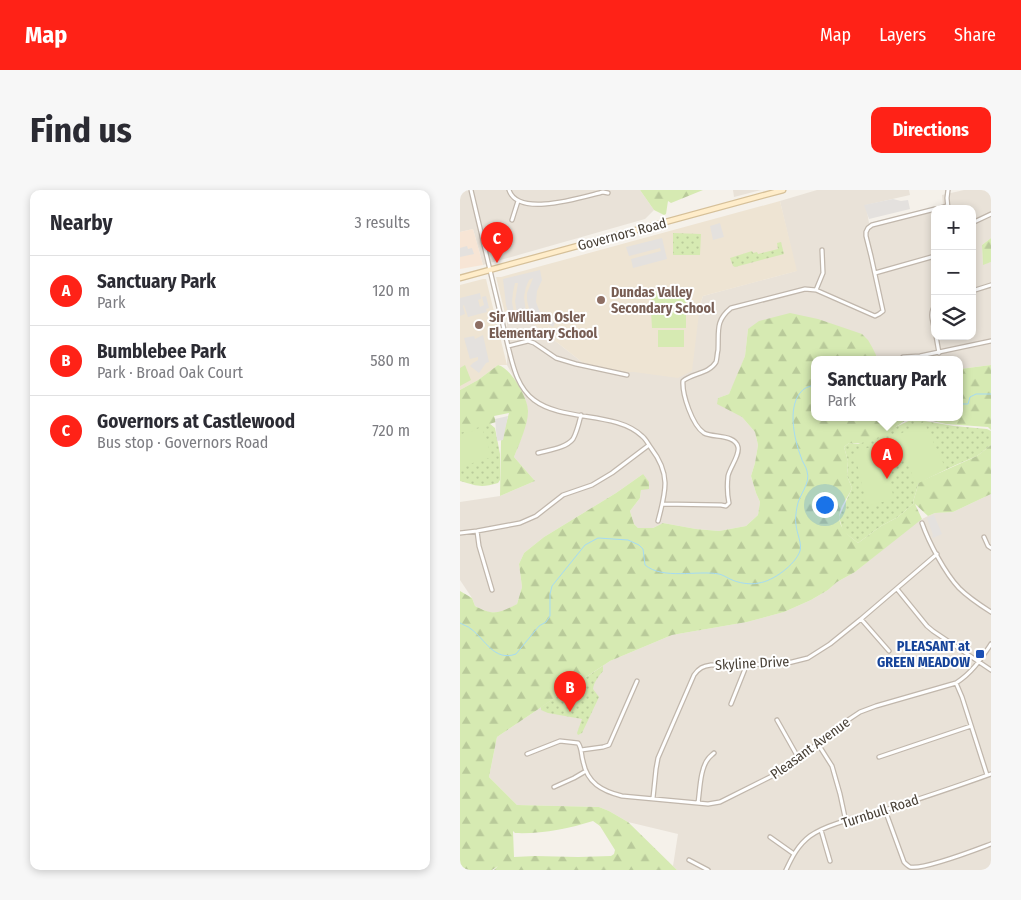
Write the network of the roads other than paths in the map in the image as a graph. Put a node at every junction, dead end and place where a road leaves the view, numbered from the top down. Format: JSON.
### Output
{"nodes":[{"id":1,"x":471,"y":190,"type":"edge"},
{"id":2,"x":509,"y":190,"type":"edge"},
{"id":3,"x":783,"y":190,"type":"edge"},
{"id":4,"x":948,"y":190,"type":"edge"},
{"id":5,"x":608,"y":193,"type":"dead end"},
{"id":6,"x":518,"y":201,"type":"junction"},
{"id":7,"x":947,"y":205,"type":"edge"},
{"id":8,"x":931,"y":210,"type":"edge"},
{"id":9,"x":991,"y":214,"type":"edge"},
{"id":10,"x":512,"y":220,"type":"dead end"},
{"id":11,"x":976,"y":221,"type":"edge"},
{"id":12,"x":822,"y":250,"type":"dead end"},
{"id":13,"x":931,"y":257,"type":"edge"},
{"id":14,"x":490,"y":270,"type":"junction"},
{"id":15,"x":875,"y":273,"type":"junction"},
{"id":16,"x":460,"y":278,"type":"edge"},
{"id":17,"x":991,"y":285,"type":"edge"},
{"id":18,"x":816,"y":290,"type":"junction"},
{"id":19,"x":976,"y":290,"type":"edge"},
{"id":20,"x":937,"y":340,"type":"edge"},
{"id":21,"x":991,"y":341,"type":"edge"},
{"id":22,"x":508,"y":346,"type":"junction"},
{"id":23,"x":939,"y":352,"type":"junction"},
{"id":24,"x":920,"y":356,"type":"edge"},
{"id":25,"x":627,"y":375,"type":"dead end"},
{"id":26,"x":581,"y":415,"type":"junction"},
{"id":27,"x":649,"y":445,"type":"junction"},
{"id":28,"x":538,"y":453,"type":"dead end"},
{"id":29,"x":663,"y":504,"type":"junction"},
{"id":30,"x":658,"y":521,"type":"dead end"},
{"id":31,"x":922,"y":523,"type":"dead end"},
{"id":32,"x":477,"y":531,"type":"junction"},
{"id":33,"x":460,"y":533,"type":"edge"},
{"id":34,"x":984,"y":537,"type":"dead end"},
{"id":35,"x":991,"y":548,"type":"edge"},
{"id":36,"x":937,"y":554,"type":"junction"},
{"id":37,"x":897,"y":589,"type":"junction"},
{"id":38,"x":492,"y":590,"type":"dead end"},
{"id":39,"x":991,"y":612,"type":"edge"},
{"id":40,"x":861,"y":619,"type":"junction"},
{"id":41,"x":991,"y":644,"type":"edge"},
{"id":42,"x":889,"y":651,"type":"dead end"},
{"id":43,"x":979,"y":661,"type":"junction"},
{"id":44,"x":747,"y":664,"type":"junction"},
{"id":45,"x":991,"y":670,"type":"edge"},
{"id":46,"x":637,"y":681,"type":"dead end"},
{"id":47,"x":956,"y":682,"type":"junction"},
{"id":48,"x":731,"y":704,"type":"dead end"},
{"id":49,"x":777,"y":720,"type":"dead end"},
{"id":50,"x":971,"y":726,"type":"junction"},
{"id":51,"x":818,"y":744,"type":"junction"},
{"id":52,"x":581,"y":748,"type":"junction"},
{"id":53,"x":714,"y":753,"type":"dead end"},
{"id":54,"x":527,"y":754,"type":"dead end"},
{"id":55,"x":879,"y":757,"type":"dead end"},
{"id":56,"x":799,"y":758,"type":"junction"},
{"id":57,"x":586,"y":771,"type":"junction"},
{"id":58,"x":989,"y":775,"type":"edge"},
{"id":59,"x":554,"y":787,"type":"dead end"},
{"id":60,"x":653,"y":798,"type":"junction"},
{"id":61,"x":698,"y":802,"type":"junction"},
{"id":62,"x":885,"y":810,"type":"junction"},
{"id":63,"x":846,"y":822,"type":"junction"},
{"id":64,"x":821,"y":830,"type":"junction"},
{"id":65,"x":770,"y":837,"type":"dead end"},
{"id":66,"x":991,"y":844,"type":"edge"},
{"id":67,"x":794,"y":854,"type":"junction"},
{"id":68,"x":689,"y":860,"type":"dead end"},
{"id":69,"x":830,"y":862,"type":"dead end"},
{"id":70,"x":708,"y":870,"type":"edge"},
{"id":71,"x":786,"y":870,"type":"edge"}],
"edges":[{"from":1,"to":14,"type":"street"},
{"from":2,"to":6,"type":"street"},
{"from":3,"to":14,"type":"main road","name":"Governors Road"},
{"from":4,"to":7,"type":"street"},
{"from":5,"to":6,"type":"street"},
{"from":6,"to":10,"type":"street"},
{"from":8,"to":15,"type":"street"},
{"from":9,"to":11,"type":"street"},
{"from":12,"to":18,"type":"street"},
{"from":13,"to":15,"type":"street"},
{"from":14,"to":16,"type":"main road","name":"Governors Road"},
{"from":14,"to":22,"type":"street"},
{"from":15,"to":18,"type":"street"},
{"from":17,"to":19,"type":"street"},
{"from":18,"to":29,"type":"street"},
{"from":20,"to":23,"type":"street"},
{"from":21,"to":23,"type":"street"},
{"from":22,"to":25,"type":"street"},
{"from":22,"to":26,"type":"street"},
{"from":23,"to":24,"type":"street"},
{"from":26,"to":27,"type":"street"},
{"from":26,"to":28,"type":"street"},
{"from":27,"to":29,"type":"street"},
{"from":27,"to":32,"type":"street"},
{"from":29,"to":30,"type":"street"},
{"from":31,"to":36,"type":"street"},
{"from":32,"to":33,"type":"street"},
{"from":32,"to":38,"type":"street"},
{"from":34,"to":35,"type":"street"},
{"from":36,"to":37,"type":"street","name":"Skyline Drive"},
{"from":36,"to":39,"type":"street"},
{"from":37,"to":40,"type":"street","name":"Skyline Drive"},
{"from":37,"to":43,"type":"street"},
{"from":40,"to":42,"type":"street"},
{"from":40,"to":44,"type":"street","name":"Skyline Drive"},
{"from":41,"to":43,"type":"street","name":"Pleasant Avenue"},
{"from":43,"to":45,"type":"street"},
{"from":43,"to":47,"type":"street","name":"Pleasant Avenue"},
{"from":44,"to":48,"type":"street"},
{"from":44,"to":60,"type":"street","name":"Skyline Drive"},
{"from":46,"to":52,"type":"street"},
{"from":47,"to":50,"type":"street"},
{"from":47,"to":51,"type":"street","name":"Pleasant Avenue"},
{"from":49,"to":56,"type":"street"},
{"from":50,"to":55,"type":"street"},
{"from":50,"to":58,"type":"street"},
{"from":51,"to":56,"type":"street","name":"Pleasant Avenue"},
{"from":51,"to":63,"type":"street"},
{"from":52,"to":54,"type":"street"},
{"from":52,"to":57,"type":"street","name":"Pleasant Avenue"},
{"from":53,"to":61,"type":"street"},
{"from":56,"to":61,"type":"street","name":"Pleasant Avenue"},
{"from":57,"to":59,"type":"street"},
{"from":57,"to":60,"type":"street","name":"Pleasant Avenue"},
{"from":58,"to":62,"type":"street","name":"Turnbull Road"},
{"from":60,"to":61,"type":"street","name":"Pleasant Avenue"},
{"from":62,"to":63,"type":"street","name":"Turnbull Road"},
{"from":62,"to":66,"type":"street"},
{"from":63,"to":64,"type":"street","name":"Turnbull Road"},
{"from":64,"to":67,"type":"street","name":"Turnbull Road"},
{"from":64,"to":69,"type":"street"},
{"from":65,"to":67,"type":"street"},
{"from":67,"to":71,"type":"street","name":"Turnbull Road"},
{"from":68,"to":70,"type":"street"}]}
